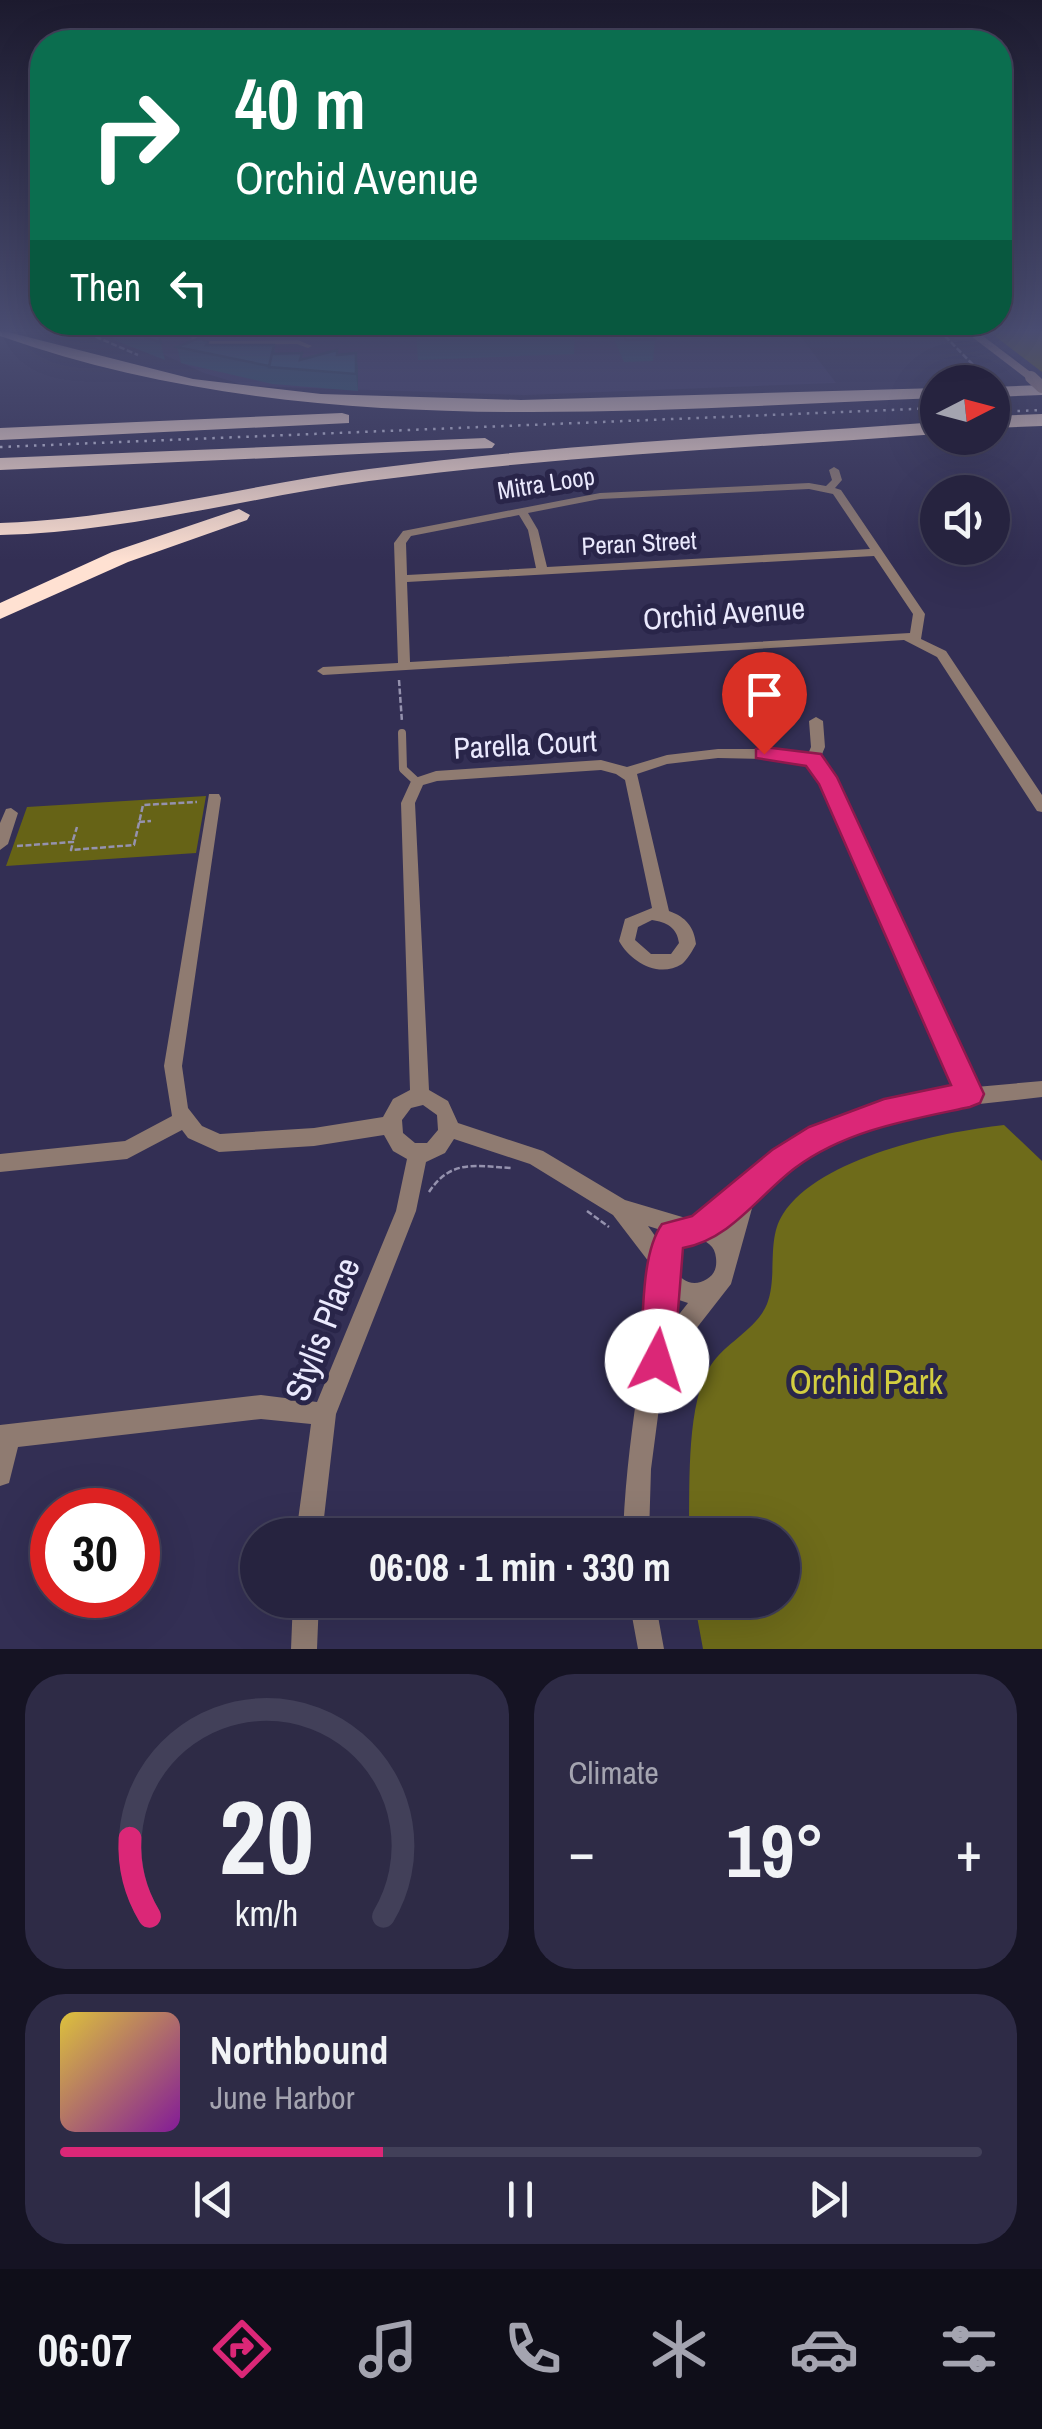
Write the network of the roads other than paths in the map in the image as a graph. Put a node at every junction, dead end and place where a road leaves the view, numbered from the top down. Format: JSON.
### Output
{"nodes":[{"id":1,"x":634,"y":407,"type":"edge"},
{"id":2,"x":1037,"y":420,"type":"edge"},
{"id":3,"x":1010,"y":422,"type":"edge"},
{"id":4,"x":920,"y":427,"type":"edge"},
{"id":5,"x":920,"y":427,"type":"edge"},
{"id":6,"x":0,"y":434,"type":"edge"},
{"id":7,"x":512,"y":461,"type":"junction"},
{"id":8,"x":0,"y":464,"type":"edge"},
{"id":9,"x":834,"y":470,"type":"dead end"},
{"id":10,"x":829,"y":489,"type":"junction"},
{"id":11,"x":522,"y":510,"type":"junction"},
{"id":12,"x":0,"y":529,"type":"edge"},
{"id":13,"x":878,"y":552,"type":"junction"},
{"id":14,"x":542,"y":571,"type":"junction"},
{"id":15,"x":402,"y":579,"type":"junction"},
{"id":16,"x":0,"y":612,"type":"edge"},
{"id":17,"x":915,"y":639,"type":"junction"},
{"id":18,"x":399,"y":666,"type":"junction"},
{"id":19,"x":323,"y":671,"type":"dead end"},
{"id":20,"x":816,"y":722,"type":"dead end"},
{"id":21,"x":402,"y":733,"type":"road end"},
{"id":22,"x":813,"y":759,"type":"junction"},
{"id":23,"x":626,"y":773,"type":"junction"},
{"id":24,"x":417,"y":782,"type":"junction"},
{"id":25,"x":214,"y":799,"type":"road end"},
{"id":26,"x":1042,"y":807,"type":"edge"},
{"id":27,"x":11,"y":813,"type":"dead end"},
{"id":28,"x":0,"y":846,"type":"edge"},
{"id":29,"x":662,"y":914,"type":"dead end"},
{"id":30,"x":1042,"y":1089,"type":"edge"},
{"id":31,"x":970,"y":1094,"type":"junction"},
{"id":32,"x":420,"y":1098,"type":"junction"},
{"id":33,"x":184,"y":1119,"type":"junction"},
{"id":34,"x":390,"y":1125,"type":"junction"},
{"id":35,"x":449,"y":1129,"type":"junction"},
{"id":36,"x":418,"y":1152,"type":"junction"},
{"id":37,"x":0,"y":1163,"type":"edge"},
{"id":38,"x":746,"y":1194,"type":"junction"},
{"id":39,"x":616,"y":1218,"type":"junction"},
{"id":40,"x":694,"y":1229,"type":"junction"},
{"id":41,"x":726,"y":1256,"type":"junction"},
{"id":42,"x":664,"y":1266,"type":"junction"},
{"id":43,"x":712,"y":1291,"type":"junction"},
{"id":44,"x":657,"y":1361,"type":"junction"},
{"id":45,"x":324,"y":1414,"type":"junction"},
{"id":46,"x":4,"y":1436,"type":"edge"},
{"id":47,"x":0,"y":1474,"type":"edge"},
{"id":48,"x":311,"y":1518,"type":"edge"},
{"id":49,"x":637,"y":1518,"type":"edge"},
{"id":50,"x":305,"y":1618,"type":"edge"},
{"id":51,"x":646,"y":1618,"type":"edge"},
{"id":52,"x":304,"y":1649,"type":"edge"},
{"id":53,"x":652,"y":1649,"type":"edge"}],
"edges":[{"from":1,"to":6,"type":"highway"},
{"from":2,"to":3,"type":"highway"},
{"from":4,"to":7,"type":"highway"},
{"from":5,"to":8,"type":"highway"},
{"from":7,"to":12,"type":"highway"},
{"from":7,"to":16,"type":"highway"},
{"from":9,"to":10,"type":"street"},
{"from":10,"to":11,"type":"street","name":"Mitra Loop"},
{"from":10,"to":13,"type":"street"},
{"from":11,"to":14,"type":"street"},
{"from":11,"to":15,"type":"street","name":"Mitra Loop"},
{"from":13,"to":14,"type":"street","name":"Peran Street"},
{"from":13,"to":17,"type":"street"},
{"from":14,"to":15,"type":"street","name":"Peran Street"},
{"from":15,"to":18,"type":"street","name":"Mitra Loop"},
{"from":17,"to":18,"type":"street","name":"Orchid Avenue"},
{"from":17,"to":26,"type":"street"},
{"from":18,"to":19,"type":"street","name":"Orchid Avenue"},
{"from":20,"to":22,"type":"street"},
{"from":21,"to":24,"type":"lane"},
{"from":22,"to":23,"type":"street"},
{"from":22,"to":31,"type":"street"},
{"from":23,"to":24,"type":"street","name":"Parella Court"},
{"from":23,"to":29,"type":"street","name":"Parella Court"},
{"from":24,"to":32,"type":"street","name":"Parella Court"},
{"from":25,"to":33,"type":"street"},
{"from":27,"to":28,"type":"street"},
{"from":30,"to":31,"type":"street"},
{"from":31,"to":38,"type":"street"},
{"from":32,"to":34,"type":"street"},
{"from":32,"to":35,"type":"street"},
{"from":33,"to":34,"type":"street"},
{"from":33,"to":37,"type":"street"},
{"from":34,"to":36,"type":"street"},
{"from":35,"to":36,"type":"street"},
{"from":35,"to":39,"type":"street"},
{"from":36,"to":45,"type":"street","name":"Stylis Place"},
{"from":38,"to":40,"type":"street"},
{"from":38,"to":41,"type":"street"},
{"from":39,"to":40,"type":"street"},
{"from":39,"to":42,"type":"street"},
{"from":40,"to":41,"type":"street"},
{"from":40,"to":42,"type":"street"},
{"from":41,"to":43,"type":"street"},
{"from":42,"to":43,"type":"street"},
{"from":42,"to":44,"type":"street"},
{"from":43,"to":44,"type":"street"},
{"from":44,"to":49,"type":"street"},
{"from":45,"to":46,"type":"street"},
{"from":45,"to":48,"type":"street","name":"Stylis Place"},
{"from":46,"to":47,"type":"street"},
{"from":50,"to":52,"type":"street"},
{"from":51,"to":53,"type":"street"}]}
